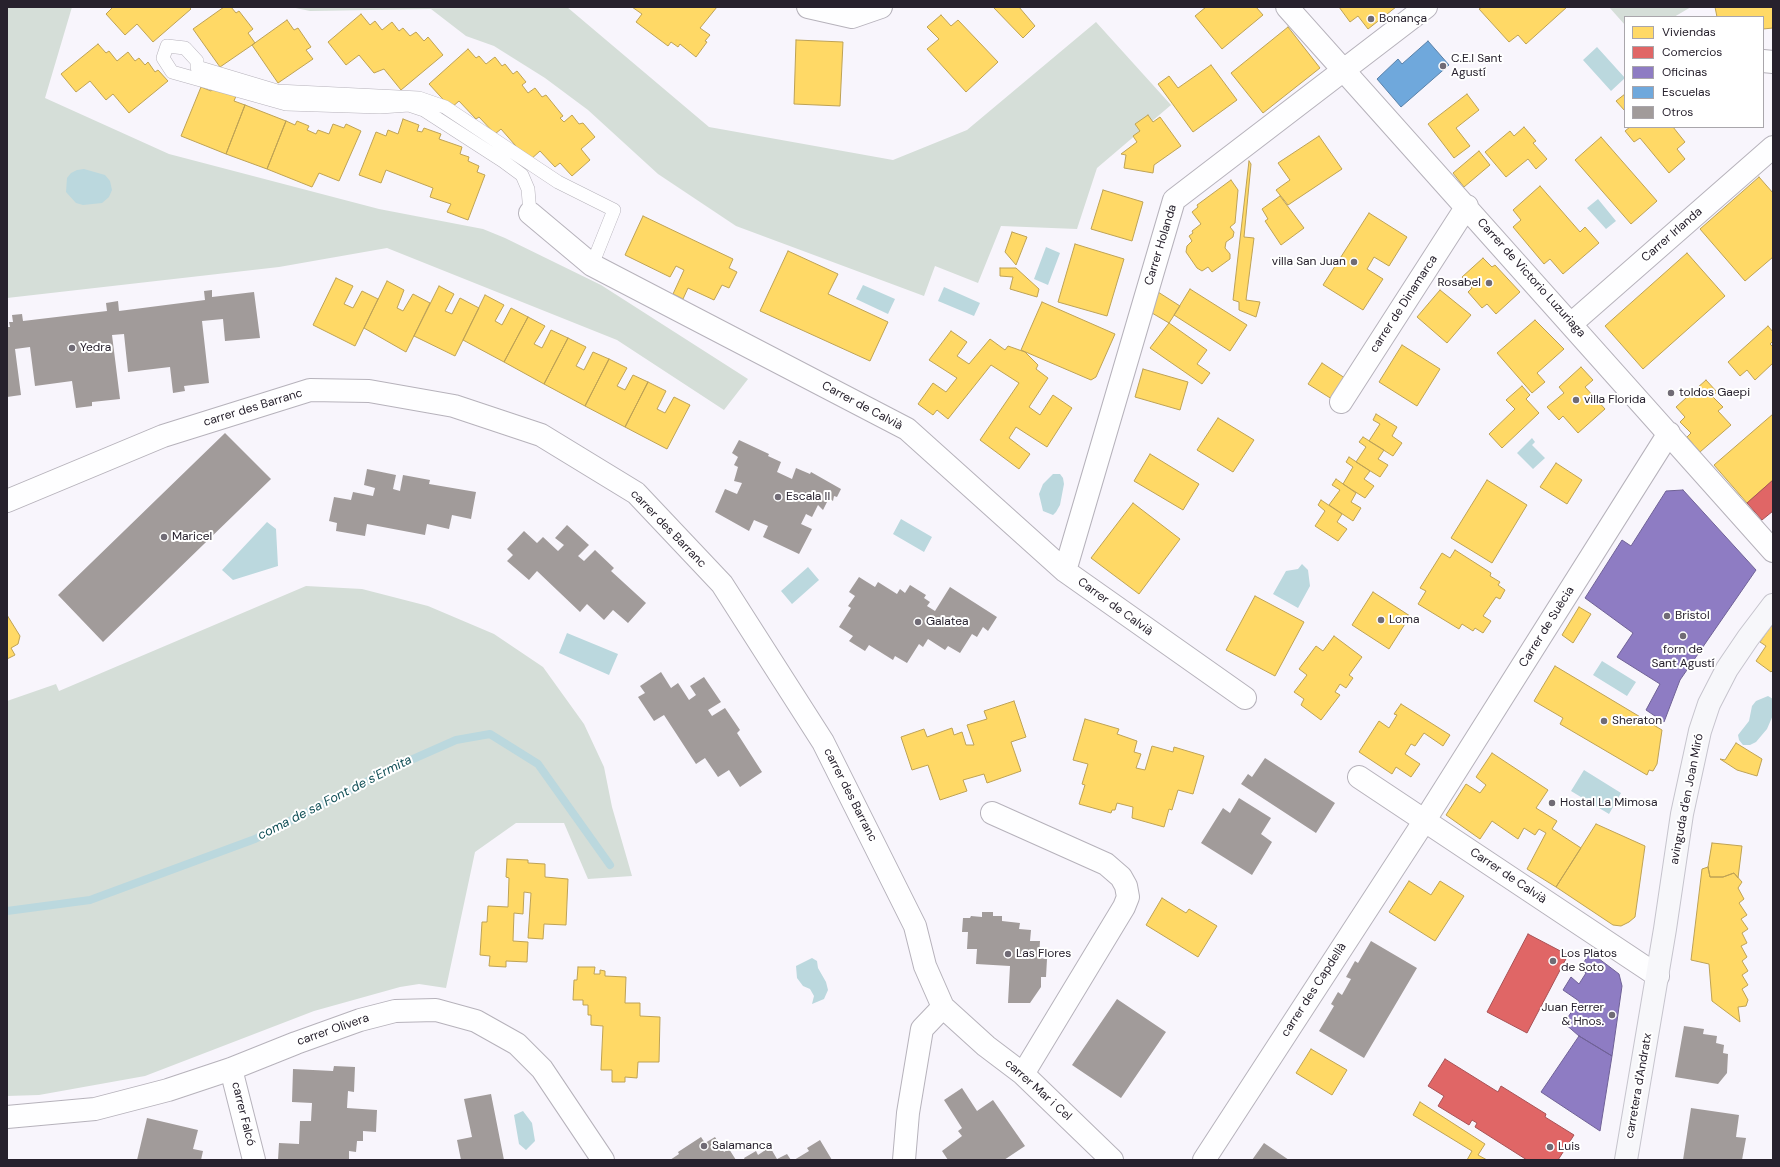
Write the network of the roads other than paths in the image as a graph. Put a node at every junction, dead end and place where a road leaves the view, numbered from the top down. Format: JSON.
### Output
{"nodes":[{"id":1,"x":808,"y":7,"type":"edge"},
{"id":2,"x":881,"y":7,"type":"edge"},
{"id":3,"x":1287,"y":7,"type":"edge"},
{"id":4,"x":1426,"y":7,"type":"edge"},
{"id":5,"x":1344,"y":71,"type":"junction"},
{"id":6,"x":1773,"y":147,"type":"edge"},
{"id":7,"x":1466,"y":206,"type":"junction"},
{"id":8,"x":530,"y":213,"type":"joint"},
{"id":9,"x":592,"y":265,"type":"junction"},
{"id":10,"x":1571,"y":324,"type":"junction"},
{"id":11,"x":1341,"y":402,"type":"dead end"},
{"id":12,"x":1669,"y":433,"type":"junction"},
{"id":13,"x":7,"y":501,"type":"edge"},
{"id":14,"x":1773,"y":551,"type":"edge"},
{"id":15,"x":1066,"y":571,"type":"junction"},
{"id":16,"x":1773,"y":605,"type":"edge"},
{"id":17,"x":1245,"y":698,"type":"dead end"},
{"id":18,"x":1359,"y":777,"type":"dead end"},
{"id":19,"x":992,"y":813,"type":"dead end"},
{"id":20,"x":1424,"y":820,"type":"junction"},
{"id":21,"x":1658,"y":976,"type":"junction"},
{"id":22,"x":943,"y":1007,"type":"junction"},
{"id":23,"x":1652,"y":1012,"type":"joint"},
{"id":24,"x":231,"y":1069,"type":"junction"},
{"id":25,"x":1023,"y":1074,"type":"junction"},
{"id":26,"x":7,"y":1117,"type":"edge"},
{"id":27,"x":254,"y":1160,"type":"edge"},
{"id":28,"x":603,"y":1160,"type":"edge"},
{"id":29,"x":904,"y":1160,"type":"edge"},
{"id":30,"x":1112,"y":1160,"type":"edge"},
{"id":31,"x":1204,"y":1160,"type":"edge"},
{"id":32,"x":1626,"y":1160,"type":"edge"}],
"edges":[{"from":1,"to":2,"type":"street"},
{"from":3,"to":5,"type":"street","name":"Carrer de Victorio Luzuriaga"},
{"from":4,"to":5,"type":"street","name":"Carrer Holanda"},
{"from":5,"to":7,"type":"street","name":"Carrer de Victorio Luzuriaga"},
{"from":5,"to":15,"type":"street","name":"Carrer Holanda"},
{"from":6,"to":10,"type":"street","name":"Carrer Irlanda"},
{"from":7,"to":10,"type":"street","name":"Carrer de Victorio Luzuriaga"},
{"from":7,"to":11,"type":"street","name":"carrer de Dinamarca"},
{"from":8,"to":9,"type":"street","name":"Carrer de Calvià"},
{"from":8,"to":9,"type":"lane"},
{"from":9,"to":15,"type":"street","name":"Carrer de Calvià"},
{"from":10,"to":12,"type":"street","name":"Carrer de Victorio Luzuriaga"},
{"from":12,"to":14,"type":"street","name":"Carrer de Victorio Luzuriaga"},
{"from":12,"to":20,"type":"street","name":"Carrer de Suècia"},
{"from":13,"to":22,"type":"street","name":"carrer des Barranc"},
{"from":15,"to":17,"type":"street","name":"Carrer de Calvià"},
{"from":16,"to":21,"type":"main road","name":"avinguda d'en Joan Miró"},
{"from":18,"to":20,"type":"street","name":"Carrer de Calvià"},
{"from":19,"to":25,"type":"street"},
{"from":20,"to":21,"type":"street","name":"Carrer de Calvià"},
{"from":20,"to":31,"type":"street","name":"carrer des Capdellà"},
{"from":21,"to":23,"type":"main road","name":"avinguda d'en Joan Miró"},
{"from":22,"to":25,"type":"street","name":"carrer Mar i Cel"},
{"from":22,"to":29,"type":"street"},
{"from":23,"to":32,"type":"main road","name":"carretera d'Andratx"},
{"from":24,"to":26,"type":"street","name":"carrer Olivera"},
{"from":24,"to":27,"type":"street","name":"carrer Falcó"},
{"from":24,"to":28,"type":"street","name":"carrer Olivera"},
{"from":25,"to":30,"type":"street","name":"carrer Mar i Cel"}]}
